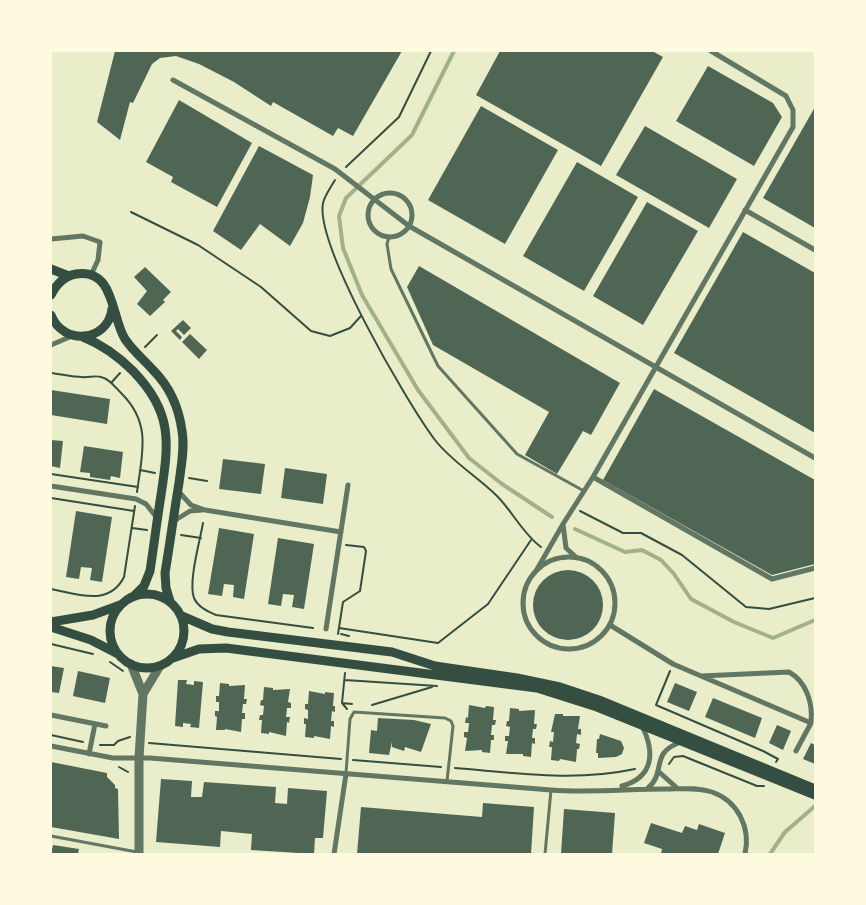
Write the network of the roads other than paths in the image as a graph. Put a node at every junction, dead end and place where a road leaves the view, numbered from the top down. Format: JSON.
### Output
{"nodes":[{"id":1,"x":711,"y":51,"type":"edge"},
{"id":2,"x":173,"y":80,"type":"dead end"},
{"id":3,"x":374,"y":199,"type":"junction"},
{"id":4,"x":745,"y":210,"type":"junction"},
{"id":5,"x":409,"y":226,"type":"junction"},
{"id":6,"x":389,"y":237,"type":"junction"},
{"id":7,"x":51,"y":238,"type":"edge"},
{"id":8,"x":815,"y":250,"type":"edge"},
{"id":9,"x":51,"y":269,"type":"edge"},
{"id":10,"x":91,"y":275,"type":"junction"},
{"id":11,"x":69,"y":276,"type":"junction"},
{"id":12,"x":51,"y":295,"type":"edge"},
{"id":13,"x":113,"y":306,"type":"junction"},
{"id":14,"x":52,"y":318,"type":"edge"},
{"id":15,"x":72,"y":336,"type":"junction"},
{"id":16,"x":83,"y":337,"type":"junction"},
{"id":17,"x":51,"y":345,"type":"edge"},
{"id":18,"x":656,"y":366,"type":"junction"},
{"id":19,"x":815,"y":458,"type":"edge"},
{"id":20,"x":592,"y":477,"type":"junction"},
{"id":21,"x":348,"y":485,"type":"dead end"},
{"id":22,"x":51,"y":486,"type":"edge"},
{"id":23,"x":178,"y":490,"type":"junction"},
{"id":24,"x":584,"y":491,"type":"junction"},
{"id":25,"x":205,"y":510,"type":"junction"},
{"id":26,"x":158,"y":519,"type":"junction"},
{"id":27,"x":173,"y":522,"type":"junction"},
{"id":28,"x":563,"y":524,"type":"junction"},
{"id":29,"x":341,"y":532,"type":"junction"},
{"id":30,"x":577,"y":558,"type":"junction"},
{"id":31,"x":815,"y":568,"type":"edge"},
{"id":32,"x":535,"y":571,"type":"junction"},
{"id":33,"x":134,"y":596,"type":"junction"},
{"id":34,"x":170,"y":601,"type":"junction"},
{"id":35,"x":121,"y":605,"type":"junction"},
{"id":36,"x":182,"y":616,"type":"junction"},
{"id":37,"x":51,"y":622,"type":"edge"},
{"id":38,"x":610,"y":625,"type":"junction"},
{"id":39,"x":51,"y":627,"type":"edge"},
{"id":40,"x":326,"y":630,"type":"dead end"},
{"id":41,"x":118,"y":654,"type":"junction"},
{"id":42,"x":173,"y":658,"type":"junction"},
{"id":43,"x":131,"y":664,"type":"junction"},
{"id":44,"x":160,"y":666,"type":"junction"},
{"id":45,"x":702,"y":676,"type":"junction"},
{"id":46,"x":143,"y":694,"type":"junction"},
{"id":47,"x":51,"y":715,"type":"edge"},
{"id":48,"x":811,"y":723,"type":"junction"},
{"id":49,"x":95,"y":724,"type":"junction"},
{"id":50,"x":642,"y":725,"type":"junction"},
{"id":51,"x":106,"y":726,"type":"dead end"},
{"id":52,"x":682,"y":742,"type":"junction"},
{"id":53,"x":51,"y":746,"type":"edge"},
{"id":54,"x":796,"y":751,"type":"dead end"},
{"id":55,"x":89,"y":754,"type":"junction"},
{"id":56,"x":139,"y":758,"type":"junction"},
{"id":57,"x":658,"y":768,"type":"junction"},
{"id":58,"x":646,"y":770,"type":"junction"},
{"id":59,"x":346,"y":774,"type":"junction"},
{"id":60,"x":447,"y":782,"type":"junction"},
{"id":61,"x":616,"y":788,"type":"junction"},
{"id":62,"x":647,"y":788,"type":"junction"},
{"id":63,"x":678,"y":789,"type":"junction"},
{"id":64,"x":815,"y":789,"type":"edge"},
{"id":65,"x":551,"y":790,"type":"junction"},
{"id":66,"x":815,"y":795,"type":"edge"},
{"id":67,"x":51,"y":836,"type":"edge"},
{"id":68,"x":139,"y":853,"type":"edge"},
{"id":69,"x":334,"y":854,"type":"edge"},
{"id":70,"x":545,"y":854,"type":"edge"},
{"id":71,"x":744,"y":854,"type":"edge"}],
"edges":[{"from":1,"to":4,"type":"street"},
{"from":2,"to":3,"type":"street"},
{"from":3,"to":5,"type":"street"},
{"from":3,"to":5,"type":"street"},
{"from":3,"to":6,"type":"street"},
{"from":4,"to":8,"type":"street"},
{"from":4,"to":18,"type":"street"},
{"from":5,"to":6,"type":"street"},
{"from":5,"to":18,"type":"street"},
{"from":6,"to":24,"type":"lane"},
{"from":7,"to":10,"type":"street"},
{"from":9,"to":11,"type":"main road"},
{"from":10,"to":11,"type":"main road"},
{"from":10,"to":13,"type":"main road"},
{"from":11,"to":12,"type":"main road"},
{"from":13,"to":16,"type":"main road"},
{"from":13,"to":23,"type":"main road"},
{"from":14,"to":15,"type":"main road"},
{"from":15,"to":16,"type":"main road"},
{"from":15,"to":17,"type":"street"},
{"from":16,"to":26,"type":"main road"},
{"from":18,"to":19,"type":"street"},
{"from":18,"to":20,"type":"street"},
{"from":20,"to":24,"type":"street"},
{"from":20,"to":31,"type":"street"},
{"from":21,"to":29,"type":"street"},
{"from":22,"to":26,"type":"street"},
{"from":23,"to":25,"type":"street"},
{"from":23,"to":27,"type":"main road"},
{"from":24,"to":28,"type":"street"},
{"from":25,"to":27,"type":"street"},
{"from":25,"to":29,"type":"street"},
{"from":26,"to":33,"type":"main road"},
{"from":27,"to":34,"type":"main road"},
{"from":28,"to":30,"type":"street"},
{"from":28,"to":32,"type":"street"},
{"from":29,"to":40,"type":"street"},
{"from":30,"to":32,"type":"street"},
{"from":30,"to":38,"type":"street"},
{"from":32,"to":38,"type":"street"},
{"from":33,"to":34,"type":"main road"},
{"from":33,"to":35,"type":"main road"},
{"from":34,"to":36,"type":"main road"},
{"from":35,"to":37,"type":"main road"},
{"from":35,"to":41,"type":"main road"},
{"from":36,"to":42,"type":"main road"},
{"from":36,"to":64,"type":"main road"},
{"from":38,"to":45,"type":"street"},
{"from":39,"to":41,"type":"main road"},
{"from":41,"to":43,"type":"main road"},
{"from":42,"to":44,"type":"main road"},
{"from":42,"to":50,"type":"main road"},
{"from":43,"to":44,"type":"main road"},
{"from":43,"to":46,"type":"street"},
{"from":44,"to":46,"type":"street"},
{"from":45,"to":48,"type":"street"},
{"from":45,"to":48,"type":"street"},
{"from":46,"to":56,"type":"street"},
{"from":47,"to":49,"type":"street"},
{"from":48,"to":54,"type":"street"},
{"from":49,"to":51,"type":"street"},
{"from":49,"to":55,"type":"street"},
{"from":50,"to":52,"type":"main road"},
{"from":50,"to":58,"type":"street"},
{"from":52,"to":57,"type":"street"},
{"from":52,"to":66,"type":"main road"},
{"from":53,"to":55,"type":"street"},
{"from":55,"to":56,"type":"street"},
{"from":56,"to":59,"type":"street"},
{"from":56,"to":68,"type":"street"},
{"from":57,"to":62,"type":"street"},
{"from":57,"to":63,"type":"street"},
{"from":58,"to":61,"type":"street"},
{"from":58,"to":62,"type":"street"},
{"from":59,"to":60,"type":"street"},
{"from":59,"to":60,"type":"lane"},
{"from":59,"to":69,"type":"street"},
{"from":60,"to":65,"type":"street"},
{"from":61,"to":62,"type":"street"},
{"from":61,"to":65,"type":"street"},
{"from":62,"to":63,"type":"street"},
{"from":63,"to":71,"type":"street"},
{"from":65,"to":70,"type":"lane"},
{"from":67,"to":68,"type":"lane"}]}
